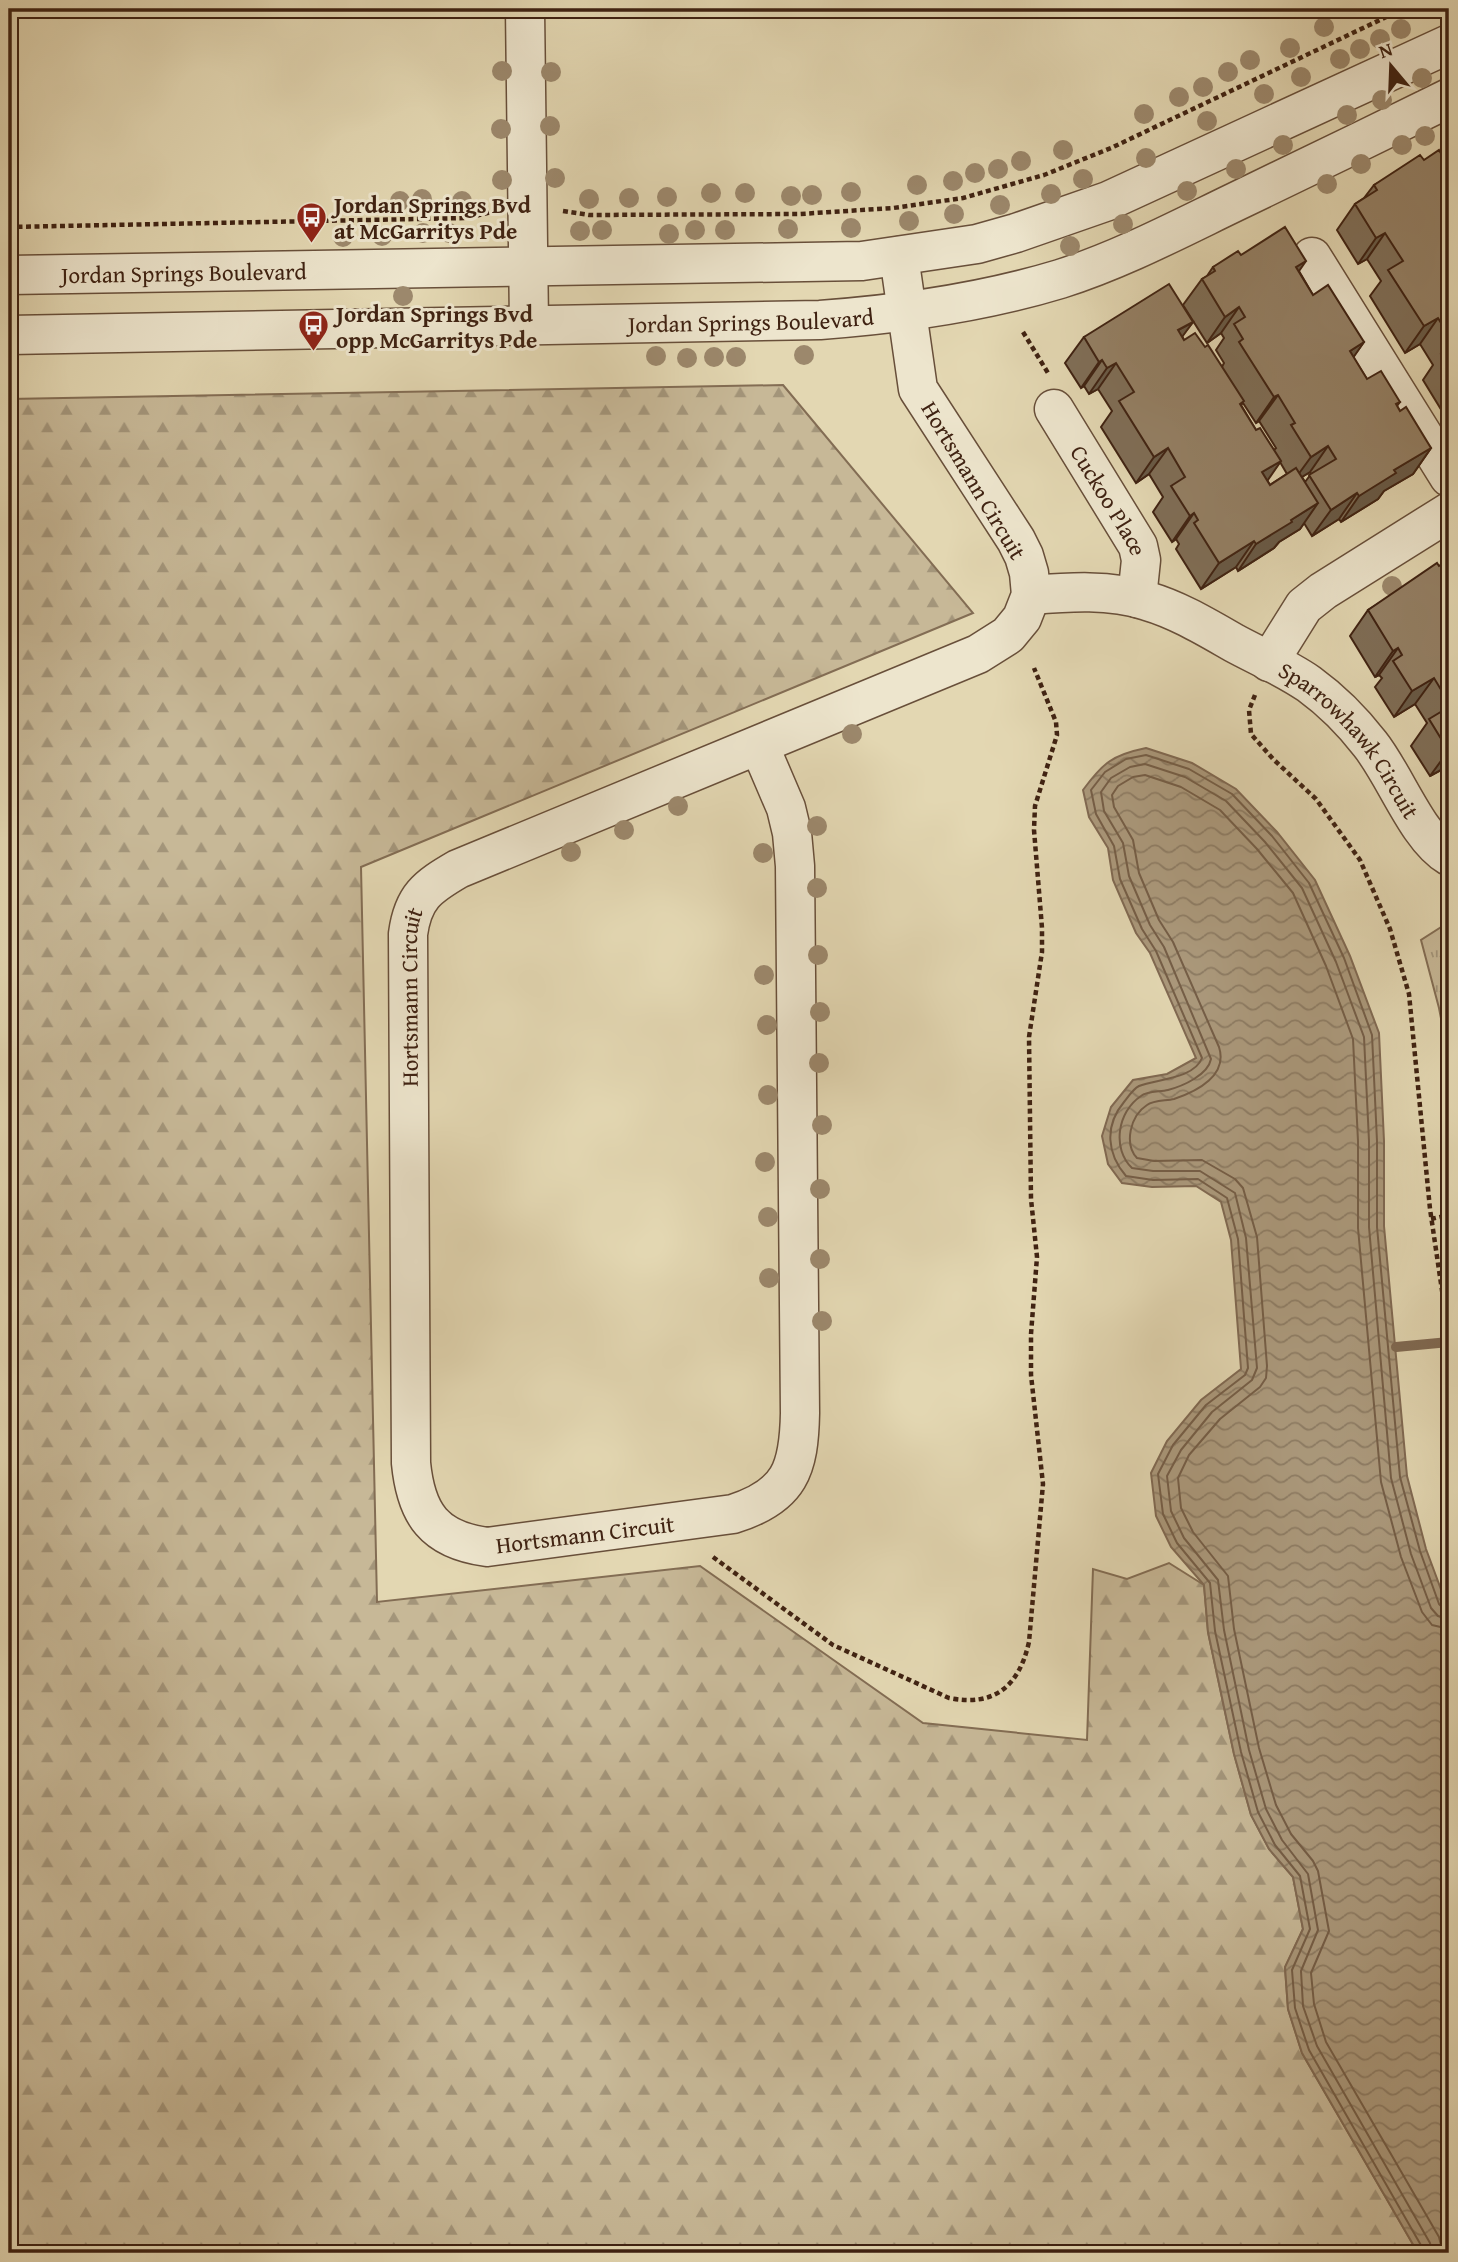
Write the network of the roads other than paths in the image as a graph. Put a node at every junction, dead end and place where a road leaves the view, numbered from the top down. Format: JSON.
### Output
{"nodes":[{"id":1,"x":525,"y":9,"type":"edge"},
{"id":2,"x":1449,"y":44,"type":"edge"},
{"id":3,"x":1449,"y":98,"type":"edge"},
{"id":4,"x":899,"y":256,"type":"junction"},
{"id":5,"x":1312,"y":257,"type":"dead end"},
{"id":6,"x":528,"y":266,"type":"junction"},
{"id":7,"x":9,"y":275,"type":"edge"},
{"id":8,"x":906,"y":313,"type":"junction"},
{"id":9,"x":529,"y":324,"type":"junction"},
{"id":10,"x":9,"y":335,"type":"edge"},
{"id":11,"x":1054,"y":409,"type":"dead end"},
{"id":12,"x":1449,"y":477,"type":"edge"},
{"id":13,"x":1449,"y":513,"type":"edge"},
{"id":14,"x":1031,"y":595,"type":"junction"},
{"id":15,"x":1137,"y":598,"type":"junction"},
{"id":16,"x":1269,"y":662,"type":"junction"},
{"id":17,"x":759,"y":745,"type":"junction"},
{"id":18,"x":1449,"y":856,"type":"edge"}],
"edges":[{"from":1,"to":6,"type":"street"},
{"from":2,"to":4,"type":"street","name":"Jordan Springs Boulevard"},
{"from":3,"to":8,"type":"street","name":"Jordan Springs Boulevard"},
{"from":4,"to":6,"type":"street","name":"Jordan Springs Boulevard"},
{"from":4,"to":8,"type":"street","name":"Hortsmann Circuit"},
{"from":5,"to":12,"type":"street"},
{"from":6,"to":7,"type":"street","name":"Jordan Springs Boulevard"},
{"from":6,"to":9,"type":"street"},
{"from":8,"to":9,"type":"street","name":"Jordan Springs Boulevard"},
{"from":8,"to":14,"type":"street","name":"Hortsmann Circuit"},
{"from":9,"to":10,"type":"street","name":"Jordan Springs Boulevard"},
{"from":11,"to":15,"type":"street","name":"Cuckoo Place"},
{"from":13,"to":16,"type":"street","name":"Sparrowhawk Circuit"},
{"from":14,"to":15,"type":"street","name":"Sparrowhawk Circuit"},
{"from":14,"to":17,"type":"street","name":"Hortsmann Circuit"},
{"from":15,"to":16,"type":"street","name":"Sparrowhawk Circuit"},
{"from":16,"to":18,"type":"street","name":"Sparrowhawk Circuit"},
{"from":17,"to":17,"type":"street","name":"Hortsmann Circuit"}]}
